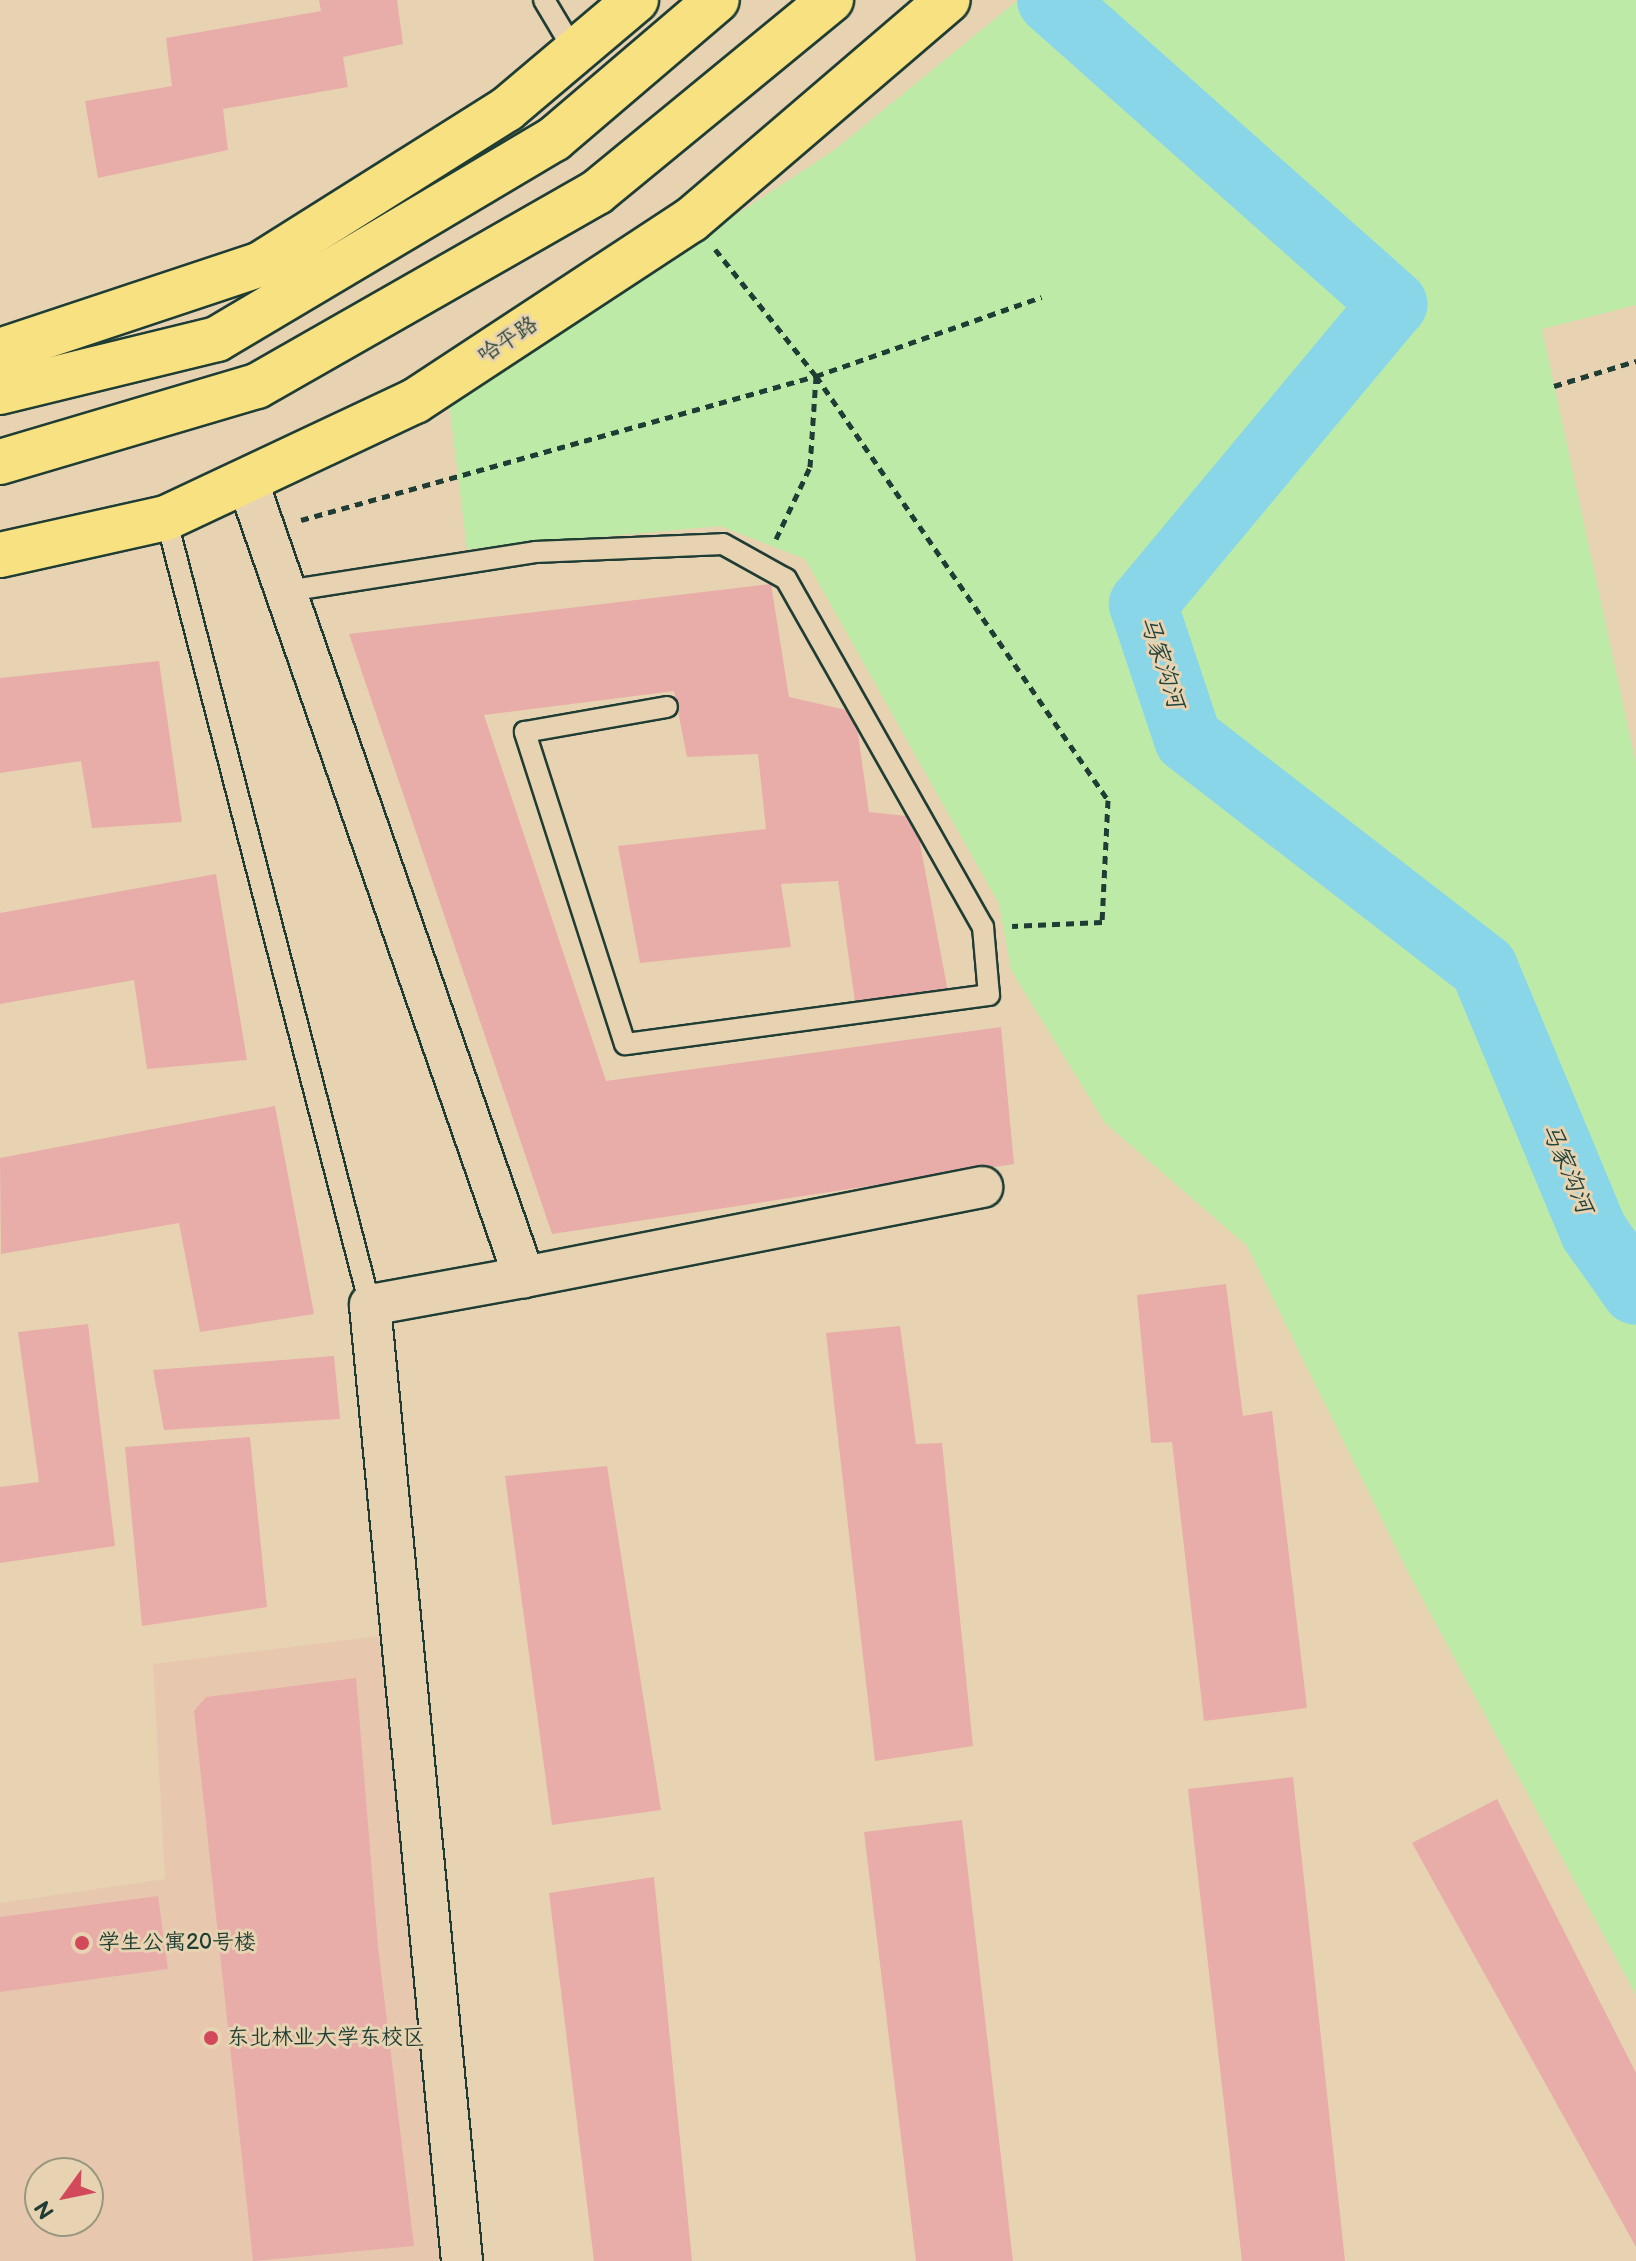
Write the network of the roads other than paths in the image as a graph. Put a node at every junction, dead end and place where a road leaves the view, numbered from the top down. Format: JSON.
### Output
{"nodes":[{"id":1,"x":544,"y":0,"type":"edge"},
{"id":2,"x":636,"y":0,"type":"edge"},
{"id":3,"x":717,"y":0,"type":"edge"},
{"id":4,"x":831,"y":0,"type":"edge"},
{"id":5,"x":948,"y":0,"type":"edge"},
{"id":6,"x":575,"y":52,"type":"junction"},
{"id":7,"x":0,"y":351,"type":"edge"},
{"id":8,"x":0,"y":392,"type":"edge"},
{"id":9,"x":0,"y":462,"type":"edge"},
{"id":10,"x":247,"y":480,"type":"junction"},
{"id":11,"x":166,"y":518,"type":"junction"},
{"id":12,"x":0,"y":555,"type":"edge"},
{"id":13,"x":287,"y":591,"type":"junction"},
{"id":14,"x":667,"y":707,"type":"dead end"},
{"id":15,"x":982,"y":1187,"type":"dead end"},
{"id":16,"x":524,"y":1277,"type":"junction"},
{"id":17,"x":370,"y":1305,"type":"junction"},
{"id":18,"x":462,"y":2261,"type":"edge"}],
"edges":[{"from":1,"to":6,"type":"lane"},
{"from":2,"to":6,"type":"highway"},
{"from":3,"to":8,"type":"highway"},
{"from":4,"to":9,"type":"highway"},
{"from":5,"to":10,"type":"highway","name":"哈平路"},
{"from":6,"to":7,"type":"highway"},
{"from":10,"to":11,"type":"highway","name":"哈平路"},
{"from":10,"to":13,"type":"street"},
{"from":11,"to":12,"type":"highway","name":"哈平路"},
{"from":11,"to":17,"type":"lane"},
{"from":13,"to":14,"type":"lane"},
{"from":13,"to":16,"type":"street"},
{"from":15,"to":16,"type":"street"},
{"from":16,"to":17,"type":"street"},
{"from":17,"to":18,"type":"street"}]}
